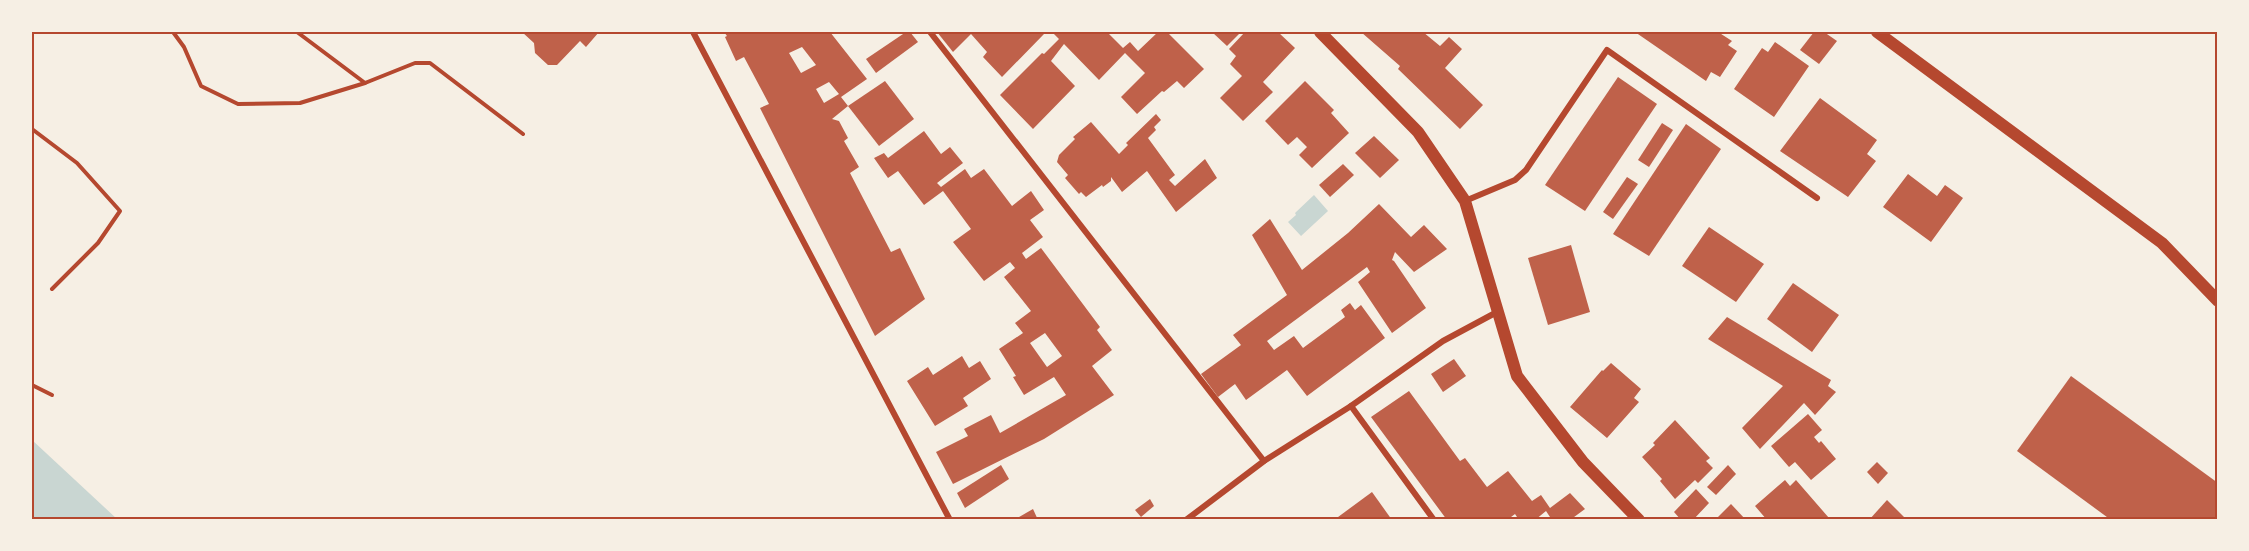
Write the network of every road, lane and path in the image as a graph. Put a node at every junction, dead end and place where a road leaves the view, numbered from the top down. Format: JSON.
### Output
{"nodes":[{"id":1,"x":172,"y":32,"type":"edge"},
{"id":2,"x":297,"y":32,"type":"edge"},
{"id":3,"x":693,"y":32,"type":"edge"},
{"id":4,"x":930,"y":32,"type":"edge"},
{"id":5,"x":1320,"y":32,"type":"edge"},
{"id":6,"x":1877,"y":32,"type":"edge"},
{"id":7,"x":365,"y":83,"type":"junction"},
{"id":8,"x":32,"y":131,"type":"edge"},
{"id":9,"x":523,"y":134,"type":"dead end"},
{"id":10,"x":1817,"y":198,"type":"dead end"},
{"id":11,"x":1465,"y":201,"type":"junction"},
{"id":12,"x":52,"y":289,"type":"dead end"},
{"id":13,"x":2217,"y":301,"type":"edge"},
{"id":14,"x":1497,"y":312,"type":"junction"},
{"id":15,"x":32,"y":385,"type":"edge"},
{"id":16,"x":52,"y":395,"type":"dead end"},
{"id":17,"x":1351,"y":406,"type":"junction"},
{"id":18,"x":1264,"y":461,"type":"junction"},
{"id":19,"x":950,"y":519,"type":"edge"},
{"id":20,"x":1186,"y":519,"type":"edge"},
{"id":21,"x":1434,"y":519,"type":"edge"},
{"id":22,"x":1639,"y":519,"type":"edge"}],
"edges":[{"from":1,"to":7,"type":"path"},
{"from":2,"to":7,"type":"path"},
{"from":3,"to":19,"type":"street"},
{"from":4,"to":18,"type":"street"},
{"from":5,"to":11,"type":"main road"},
{"from":6,"to":13,"type":"main road"},
{"from":7,"to":9,"type":"path"},
{"from":8,"to":12,"type":"path"},
{"from":10,"to":11,"type":"street"},
{"from":11,"to":14,"type":"main road"},
{"from":14,"to":17,"type":"street"},
{"from":14,"to":22,"type":"main road"},
{"from":15,"to":16,"type":"path"},
{"from":17,"to":18,"type":"street"},
{"from":17,"to":21,"type":"street"},
{"from":18,"to":20,"type":"street"}]}
